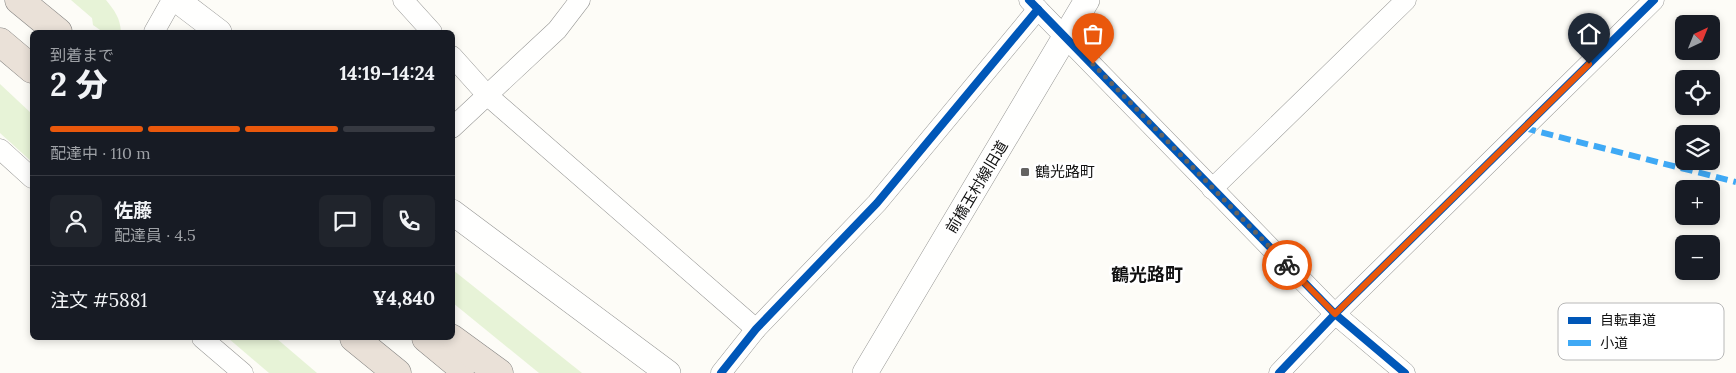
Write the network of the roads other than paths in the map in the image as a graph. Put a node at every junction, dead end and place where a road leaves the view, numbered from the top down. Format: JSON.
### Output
{"nodes":[{"id":1,"x":19,"y":0,"type":"edge"},
{"id":2,"x":172,"y":0,"type":"edge"},
{"id":3,"x":177,"y":0,"type":"edge"},
{"id":4,"x":402,"y":0,"type":"edge"},
{"id":5,"x":580,"y":0,"type":"edge"},
{"id":6,"x":1087,"y":0,"type":"edge"},
{"id":7,"x":1406,"y":0,"type":"edge"},
{"id":8,"x":1654,"y":0,"type":"edge"},
{"id":9,"x":1034,"y":5,"type":"edge"},
{"id":10,"x":56,"y":30,"type":"edge"},
{"id":11,"x":155,"y":30,"type":"edge"},
{"id":12,"x":216,"y":30,"type":"edge"},
{"id":13,"x":430,"y":30,"type":"edge"},
{"id":14,"x":1066,"y":36,"type":"junction"},
{"id":15,"x":0,"y":42,"type":"edge"},
{"id":16,"x":455,"y":59,"type":"edge"},
{"id":17,"x":30,"y":67,"type":"edge"},
{"id":18,"x":487,"y":95,"type":"junction"},
{"id":19,"x":455,"y":125,"type":"edge"},
{"id":20,"x":0,"y":149,"type":"edge"},
{"id":21,"x":30,"y":176,"type":"edge"},
{"id":22,"x":1212,"y":189,"type":"junction"},
{"id":23,"x":455,"y":214,"type":"edge"},
{"id":24,"x":1335,"y":314,"type":"junction"},
{"id":25,"x":756,"y":330,"type":"junction"},
{"id":26,"x":204,"y":340,"type":"edge"},
{"id":27,"x":337,"y":340,"type":"edge"},
{"id":28,"x":356,"y":340,"type":"edge"},
{"id":29,"x":428,"y":340,"type":"edge"},
{"id":30,"x":454,"y":340,"type":"edge"},
{"id":31,"x":243,"y":373,"type":"edge"},
{"id":32,"x":372,"y":373,"type":"edge"},
{"id":33,"x":397,"y":373,"type":"edge"},
{"id":34,"x":469,"y":373,"type":"edge"},
{"id":35,"x":499,"y":373,"type":"edge"},
{"id":36,"x":668,"y":373,"type":"edge"},
{"id":37,"x":722,"y":373,"type":"edge"},
{"id":38,"x":865,"y":373,"type":"edge"},
{"id":39,"x":1279,"y":373,"type":"edge"},
{"id":40,"x":1405,"y":373,"type":"edge"}],
"edges":[{"from":1,"to":10,"type":"highway"},
{"from":2,"to":11,"type":"street"},
{"from":3,"to":12,"type":"street"},
{"from":4,"to":13,"type":"street"},
{"from":5,"to":18,"type":"street"},
{"from":6,"to":14,"type":"street","name":"前橋玉村線旧道"},
{"from":7,"to":22,"type":"street"},
{"from":8,"to":24,"type":"street"},
{"from":9,"to":14,"type":"street"},
{"from":9,"to":25,"type":"street"},
{"from":14,"to":22,"type":"street"},
{"from":14,"to":38,"type":"street","name":"前橋玉村線旧道"},
{"from":15,"to":17,"type":"highway"},
{"from":16,"to":18,"type":"street"},
{"from":18,"to":19,"type":"street"},
{"from":18,"to":25,"type":"street"},
{"from":20,"to":21,"type":"street"},
{"from":22,"to":24,"type":"street"},
{"from":23,"to":36,"type":"street"},
{"from":24,"to":39,"type":"street"},
{"from":24,"to":40,"type":"street"},
{"from":25,"to":37,"type":"street"},
{"from":26,"to":31,"type":"street"},
{"from":27,"to":32,"type":"highway"},
{"from":28,"to":33,"type":"highway"},
{"from":29,"to":34,"type":"highway"},
{"from":30,"to":35,"type":"highway"}]}
